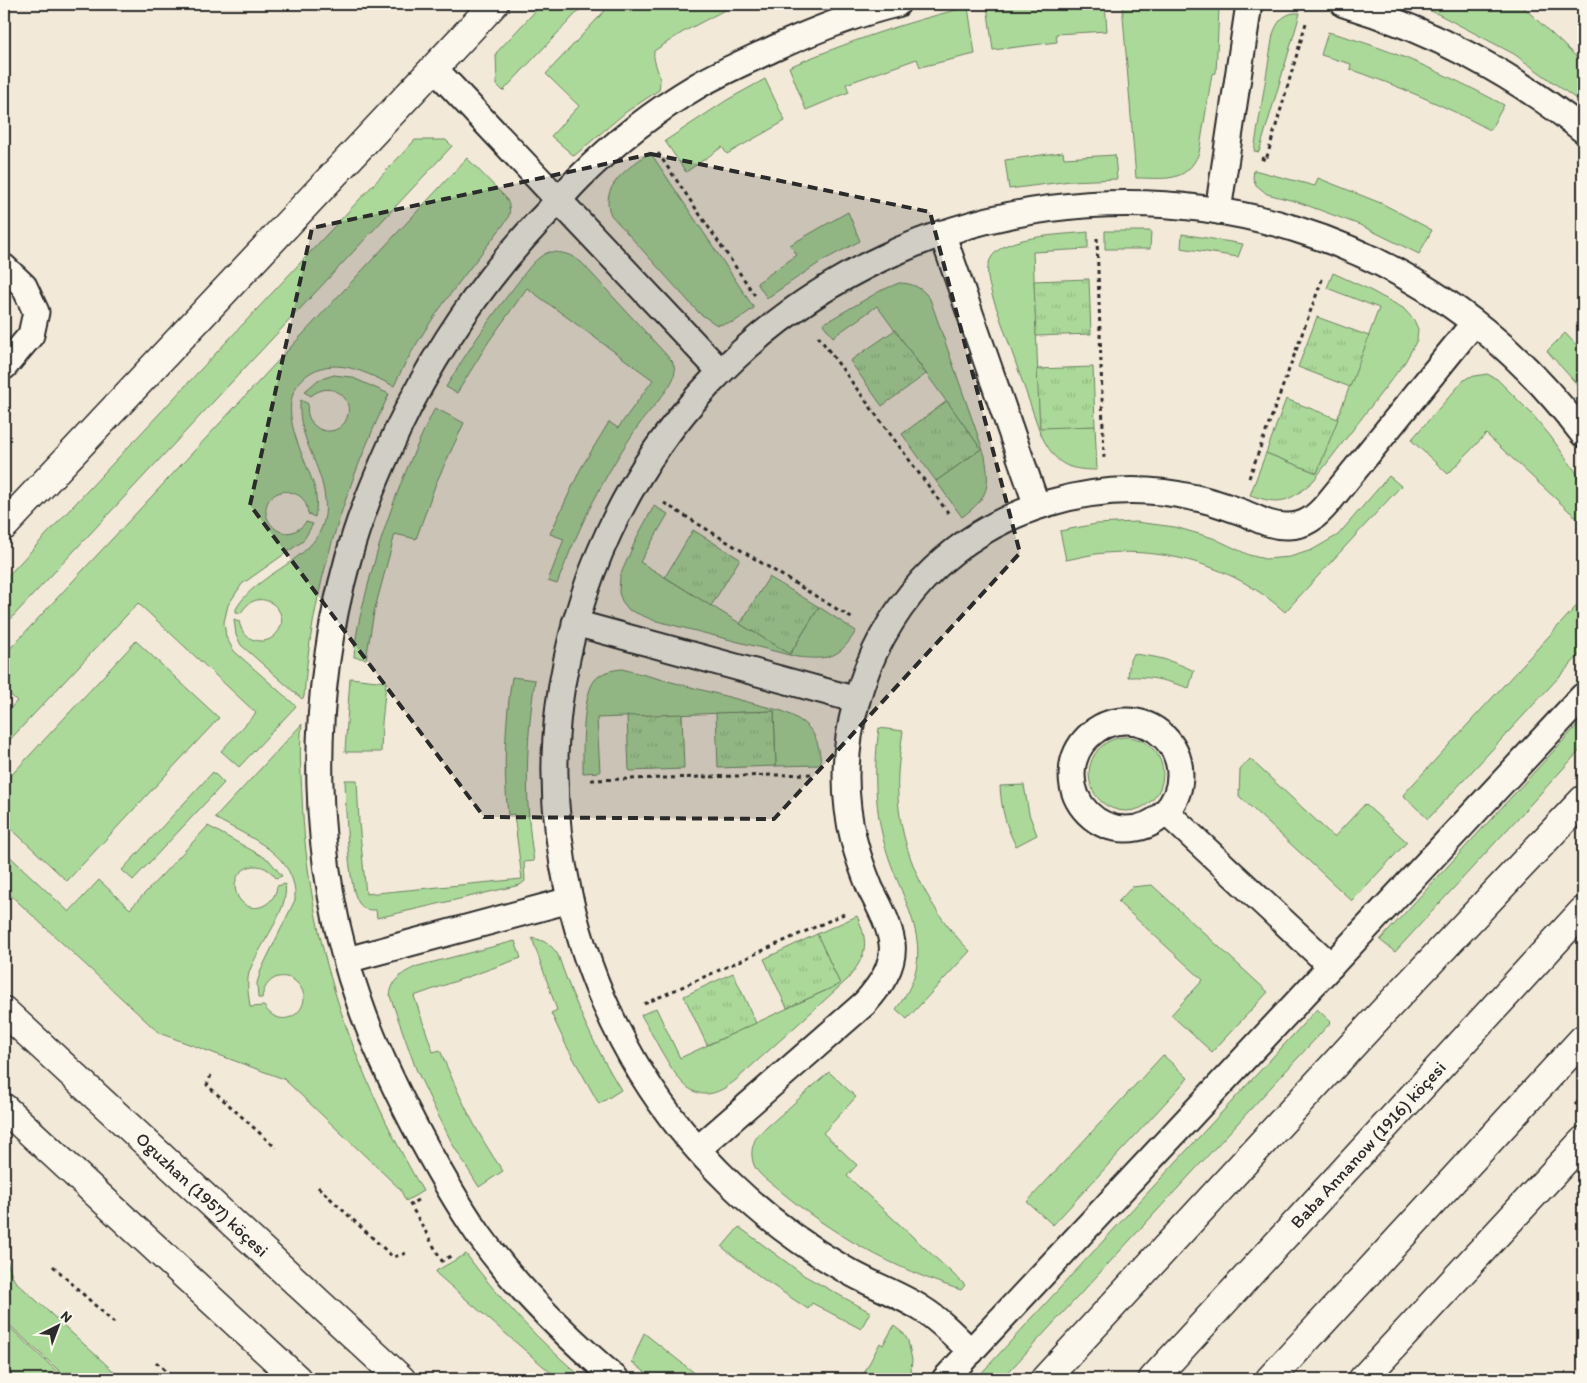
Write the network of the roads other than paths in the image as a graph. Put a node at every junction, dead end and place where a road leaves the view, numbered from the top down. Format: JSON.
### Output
{"nodes":[{"id":1,"x":494,"y":4,"type":"edge"},
{"id":2,"x":897,"y":4,"type":"edge"},
{"id":3,"x":1249,"y":4,"type":"edge"},
{"id":4,"x":1344,"y":4,"type":"edge"},
{"id":5,"x":434,"y":68,"type":"junction"},
{"id":6,"x":1583,"y":130,"type":"edge"},
{"id":7,"x":558,"y":200,"type":"junction"},
{"id":8,"x":1218,"y":211,"type":"junction"},
{"id":9,"x":942,"y":233,"type":"junction"},
{"id":10,"x":4,"y":267,"type":"edge"},
{"id":11,"x":1474,"y":322,"type":"junction"},
{"id":12,"x":4,"y":367,"type":"edge"},
{"id":13,"x":720,"y":371,"type":"junction"},
{"id":14,"x":1583,"y":434,"type":"edge"},
{"id":15,"x":1037,"y":506,"type":"junction"},
{"id":16,"x":4,"y":526,"type":"edge"},
{"id":17,"x":575,"y":623,"type":"junction"},
{"id":18,"x":1583,"y":696,"type":"edge"},
{"id":19,"x":857,"y":700,"type":"junction"},
{"id":20,"x":1583,"y":800,"type":"edge"},
{"id":21,"x":1166,"y":812,"type":"junction"},
{"id":22,"x":570,"y":900,"type":"junction"},
{"id":23,"x":1583,"y":911,"type":"edge"},
{"id":24,"x":347,"y":960,"type":"junction"},
{"id":25,"x":1331,"y":966,"type":"junction"},
{"id":26,"x":4,"y":1011,"type":"edge"},
{"id":27,"x":1583,"y":1039,"type":"edge"},
{"id":28,"x":4,"y":1108,"type":"edge"},
{"id":29,"x":1583,"y":1141,"type":"edge"},
{"id":30,"x":698,"y":1149,"type":"junction"},
{"id":31,"x":971,"y":1352,"type":"junction"},
{"id":32,"x":296,"y":1379,"type":"edge"},
{"id":33,"x":401,"y":1379,"type":"edge"},
{"id":34,"x":616,"y":1379,"type":"edge"},
{"id":35,"x":945,"y":1379,"type":"edge"},
{"id":36,"x":1045,"y":1379,"type":"edge"},
{"id":37,"x":1152,"y":1379,"type":"edge"},
{"id":38,"x":1270,"y":1379,"type":"edge"},
{"id":39,"x":1363,"y":1379,"type":"edge"}],
"edges":[{"from":1,"to":5,"type":"main road"},
{"from":2,"to":7,"type":"lane"},
{"from":3,"to":8,"type":"lane"},
{"from":4,"to":6,"type":"lane"},
{"from":5,"to":7,"type":"lane"},
{"from":5,"to":16,"type":"main road"},
{"from":7,"to":13,"type":"lane"},
{"from":7,"to":24,"type":"lane"},
{"from":8,"to":9,"type":"lane"},
{"from":8,"to":11,"type":"lane"},
{"from":9,"to":13,"type":"lane"},
{"from":9,"to":15,"type":"lane"},
{"from":10,"to":12,"type":"lane"},
{"from":11,"to":14,"type":"lane"},
{"from":11,"to":15,"type":"lane"},
{"from":13,"to":17,"type":"lane"},
{"from":15,"to":19,"type":"lane"},
{"from":17,"to":19,"type":"lane"},
{"from":17,"to":22,"type":"lane"},
{"from":18,"to":25,"type":"lane"},
{"from":19,"to":30,"type":"lane"},
{"from":20,"to":36,"type":"main road"},
{"from":21,"to":21,"type":"lane"},
{"from":21,"to":25,"type":"lane"},
{"from":22,"to":24,"type":"lane"},
{"from":22,"to":30,"type":"lane"},
{"from":23,"to":37,"type":"main road","name":"Baba Annanow (1916) köçesi"},
{"from":24,"to":34,"type":"lane"},
{"from":25,"to":31,"type":"lane"},
{"from":26,"to":33,"type":"main road","name":"Oguzhan (1957) köçesi"},
{"from":27,"to":38,"type":"main road"},
{"from":28,"to":32,"type":"main road"},
{"from":29,"to":39,"type":"main road"},
{"from":30,"to":31,"type":"lane"},
{"from":31,"to":35,"type":"lane"}]}
